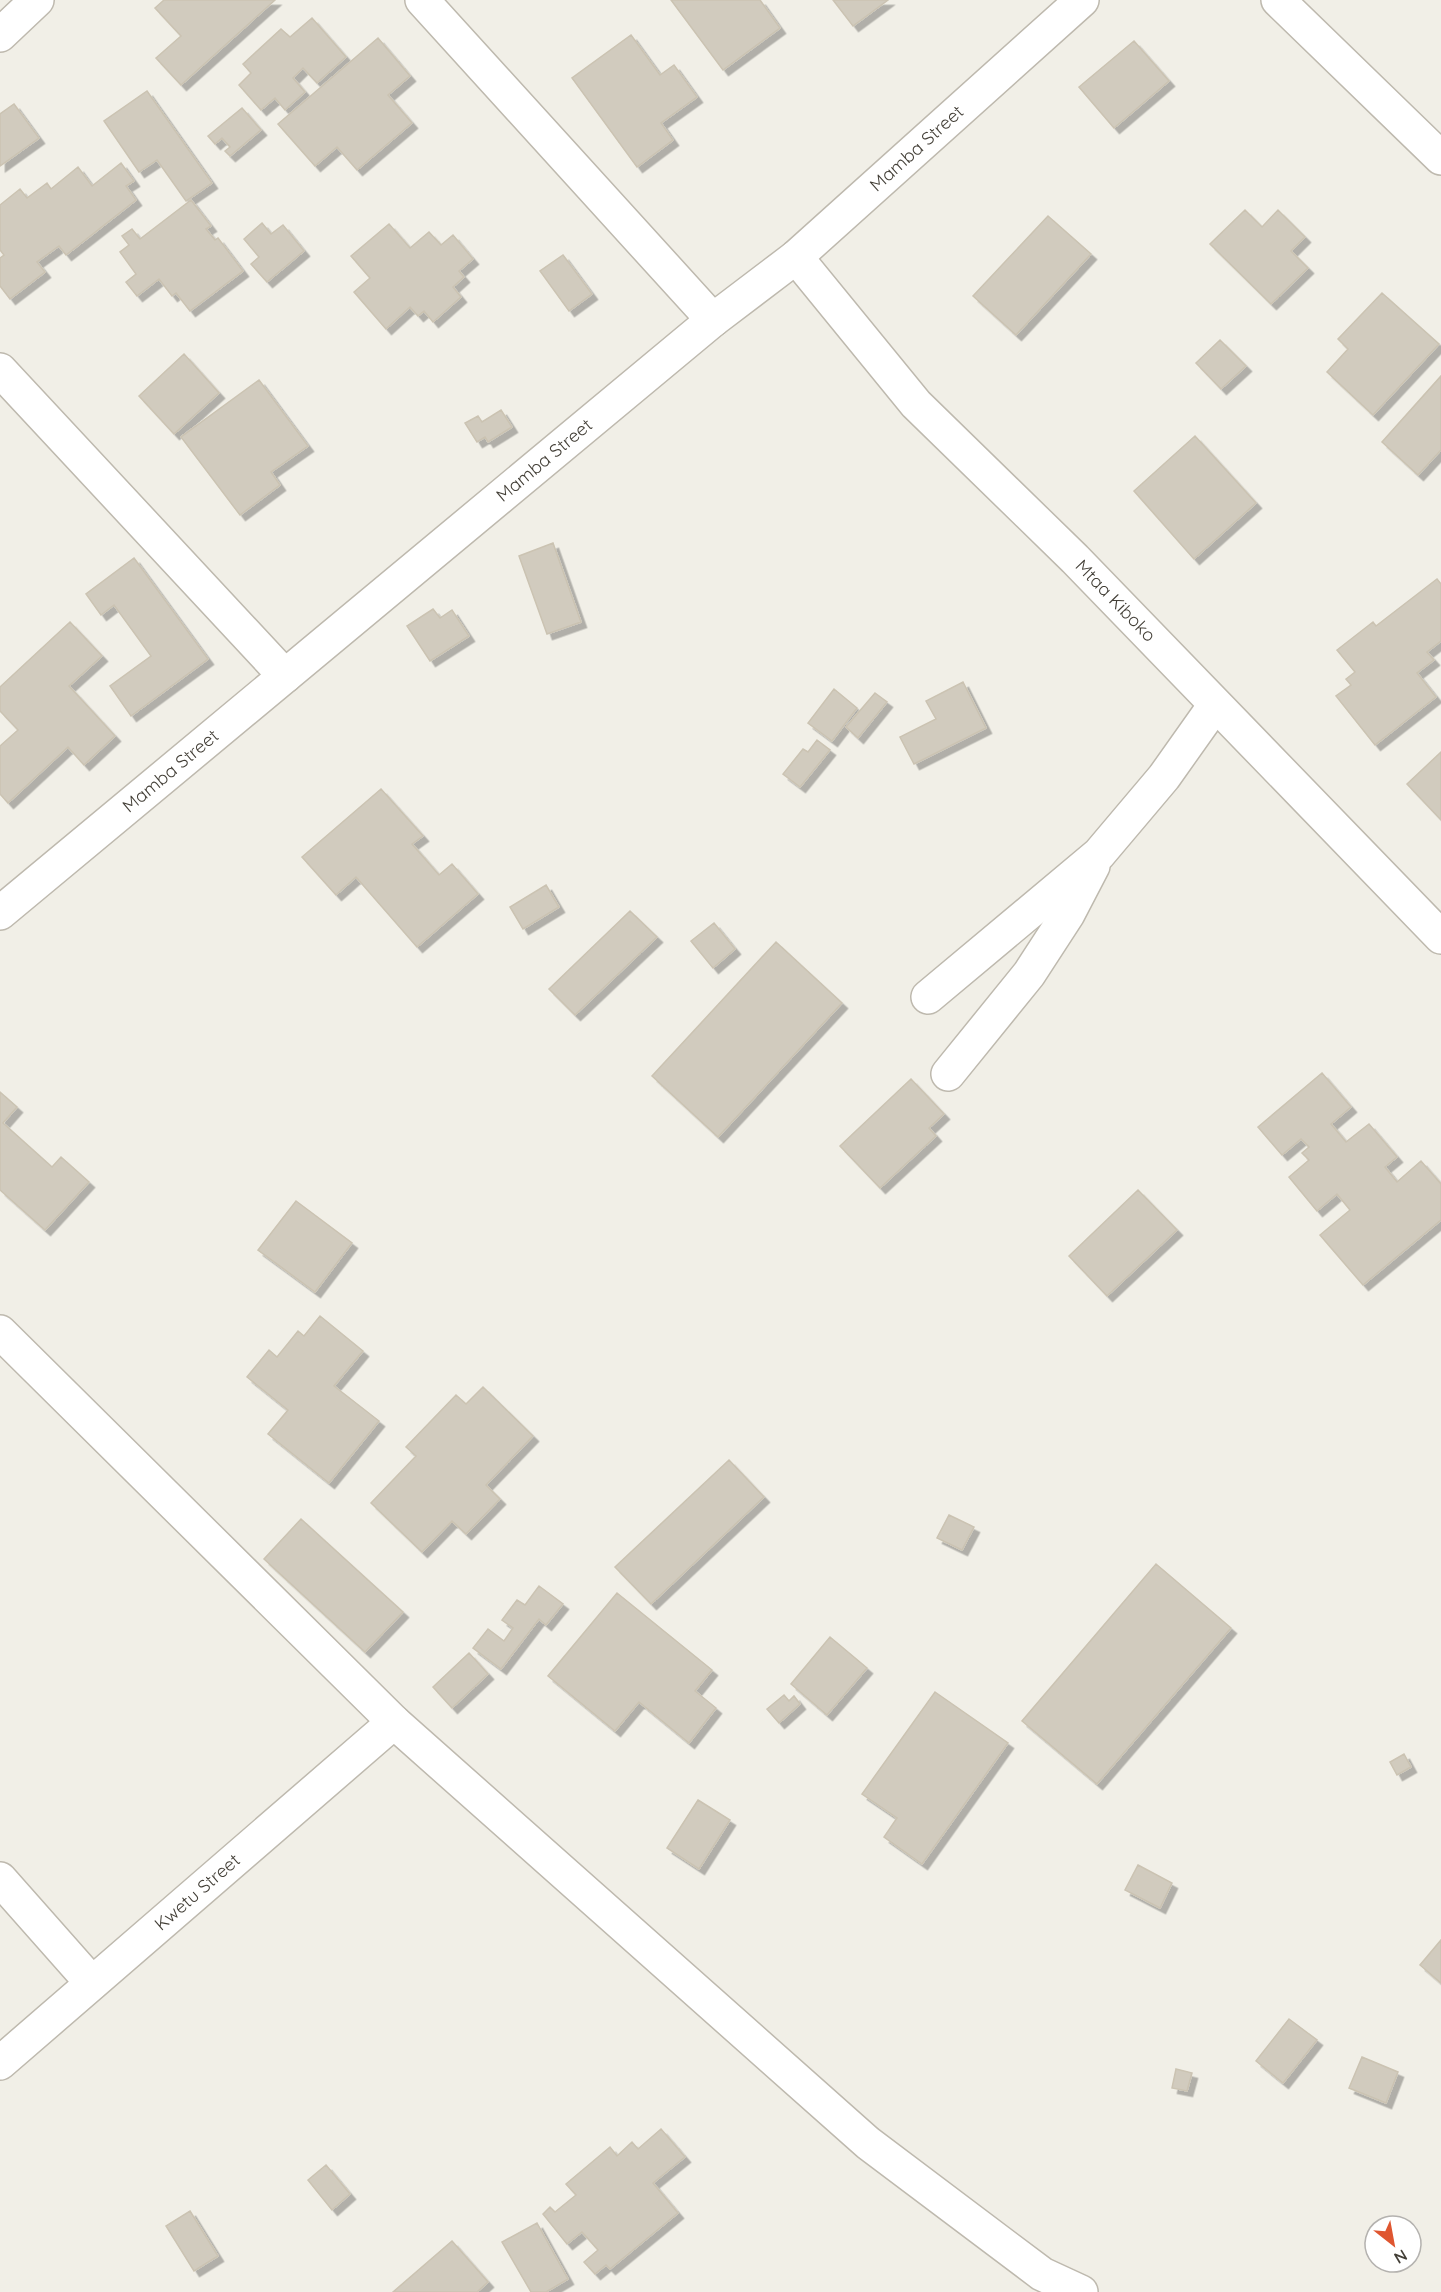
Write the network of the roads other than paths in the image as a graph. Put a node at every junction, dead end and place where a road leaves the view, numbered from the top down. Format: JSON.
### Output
{"nodes":[{"id":1,"x":37,"y":0,"type":"edge"},
{"id":2,"x":422,"y":0,"type":"edge"},
{"id":3,"x":1082,"y":0,"type":"edge"},
{"id":4,"x":1278,"y":0,"type":"edge"},
{"id":5,"x":0,"y":35,"type":"edge"},
{"id":6,"x":1441,"y":158,"type":"edge"},
{"id":7,"x":796,"y":257,"type":"junction"},
{"id":8,"x":713,"y":321,"type":"junction"},
{"id":9,"x":0,"y":370,"type":"edge"},
{"id":10,"x":285,"y":676,"type":"junction"},
{"id":11,"x":1215,"y":705,"type":"junction"},
{"id":12,"x":1099,"y":854,"type":"junction"},
{"id":13,"x":0,"y":913,"type":"edge"},
{"id":14,"x":1441,"y":938,"type":"edge"},
{"id":15,"x":928,"y":997,"type":"dead end"},
{"id":16,"x":948,"y":1074,"type":"dead end"},
{"id":17,"x":0,"y":1332,"type":"edge"},
{"id":18,"x":393,"y":1722,"type":"junction"},
{"id":19,"x":0,"y":1879,"type":"edge"},
{"id":20,"x":92,"y":1983,"type":"junction"},
{"id":21,"x":0,"y":2063,"type":"edge"},
{"id":22,"x":1032,"y":2283,"type":"edge"},
{"id":23,"x":1081,"y":2292,"type":"edge"}],
"edges":[{"from":1,"to":5,"type":"street"},
{"from":2,"to":8,"type":"street"},
{"from":3,"to":7,"type":"street","name":"Mamba Street"},
{"from":4,"to":6,"type":"street"},
{"from":7,"to":8,"type":"street","name":"Mamba Street"},
{"from":7,"to":11,"type":"street","name":"Mtaa Kiboko"},
{"from":8,"to":10,"type":"street","name":"Mamba Street"},
{"from":9,"to":10,"type":"street"},
{"from":10,"to":13,"type":"street","name":"Mamba Street"},
{"from":11,"to":12,"type":"street"},
{"from":11,"to":14,"type":"street","name":"Mtaa Kiboko"},
{"from":12,"to":15,"type":"street"},
{"from":12,"to":16,"type":"street"},
{"from":17,"to":18,"type":"street"},
{"from":18,"to":20,"type":"street","name":"Kwetu Street"},
{"from":18,"to":22,"type":"street"},
{"from":19,"to":20,"type":"street"},
{"from":20,"to":21,"type":"street","name":"Kwetu Street"},
{"from":22,"to":23,"type":"street"}]}
